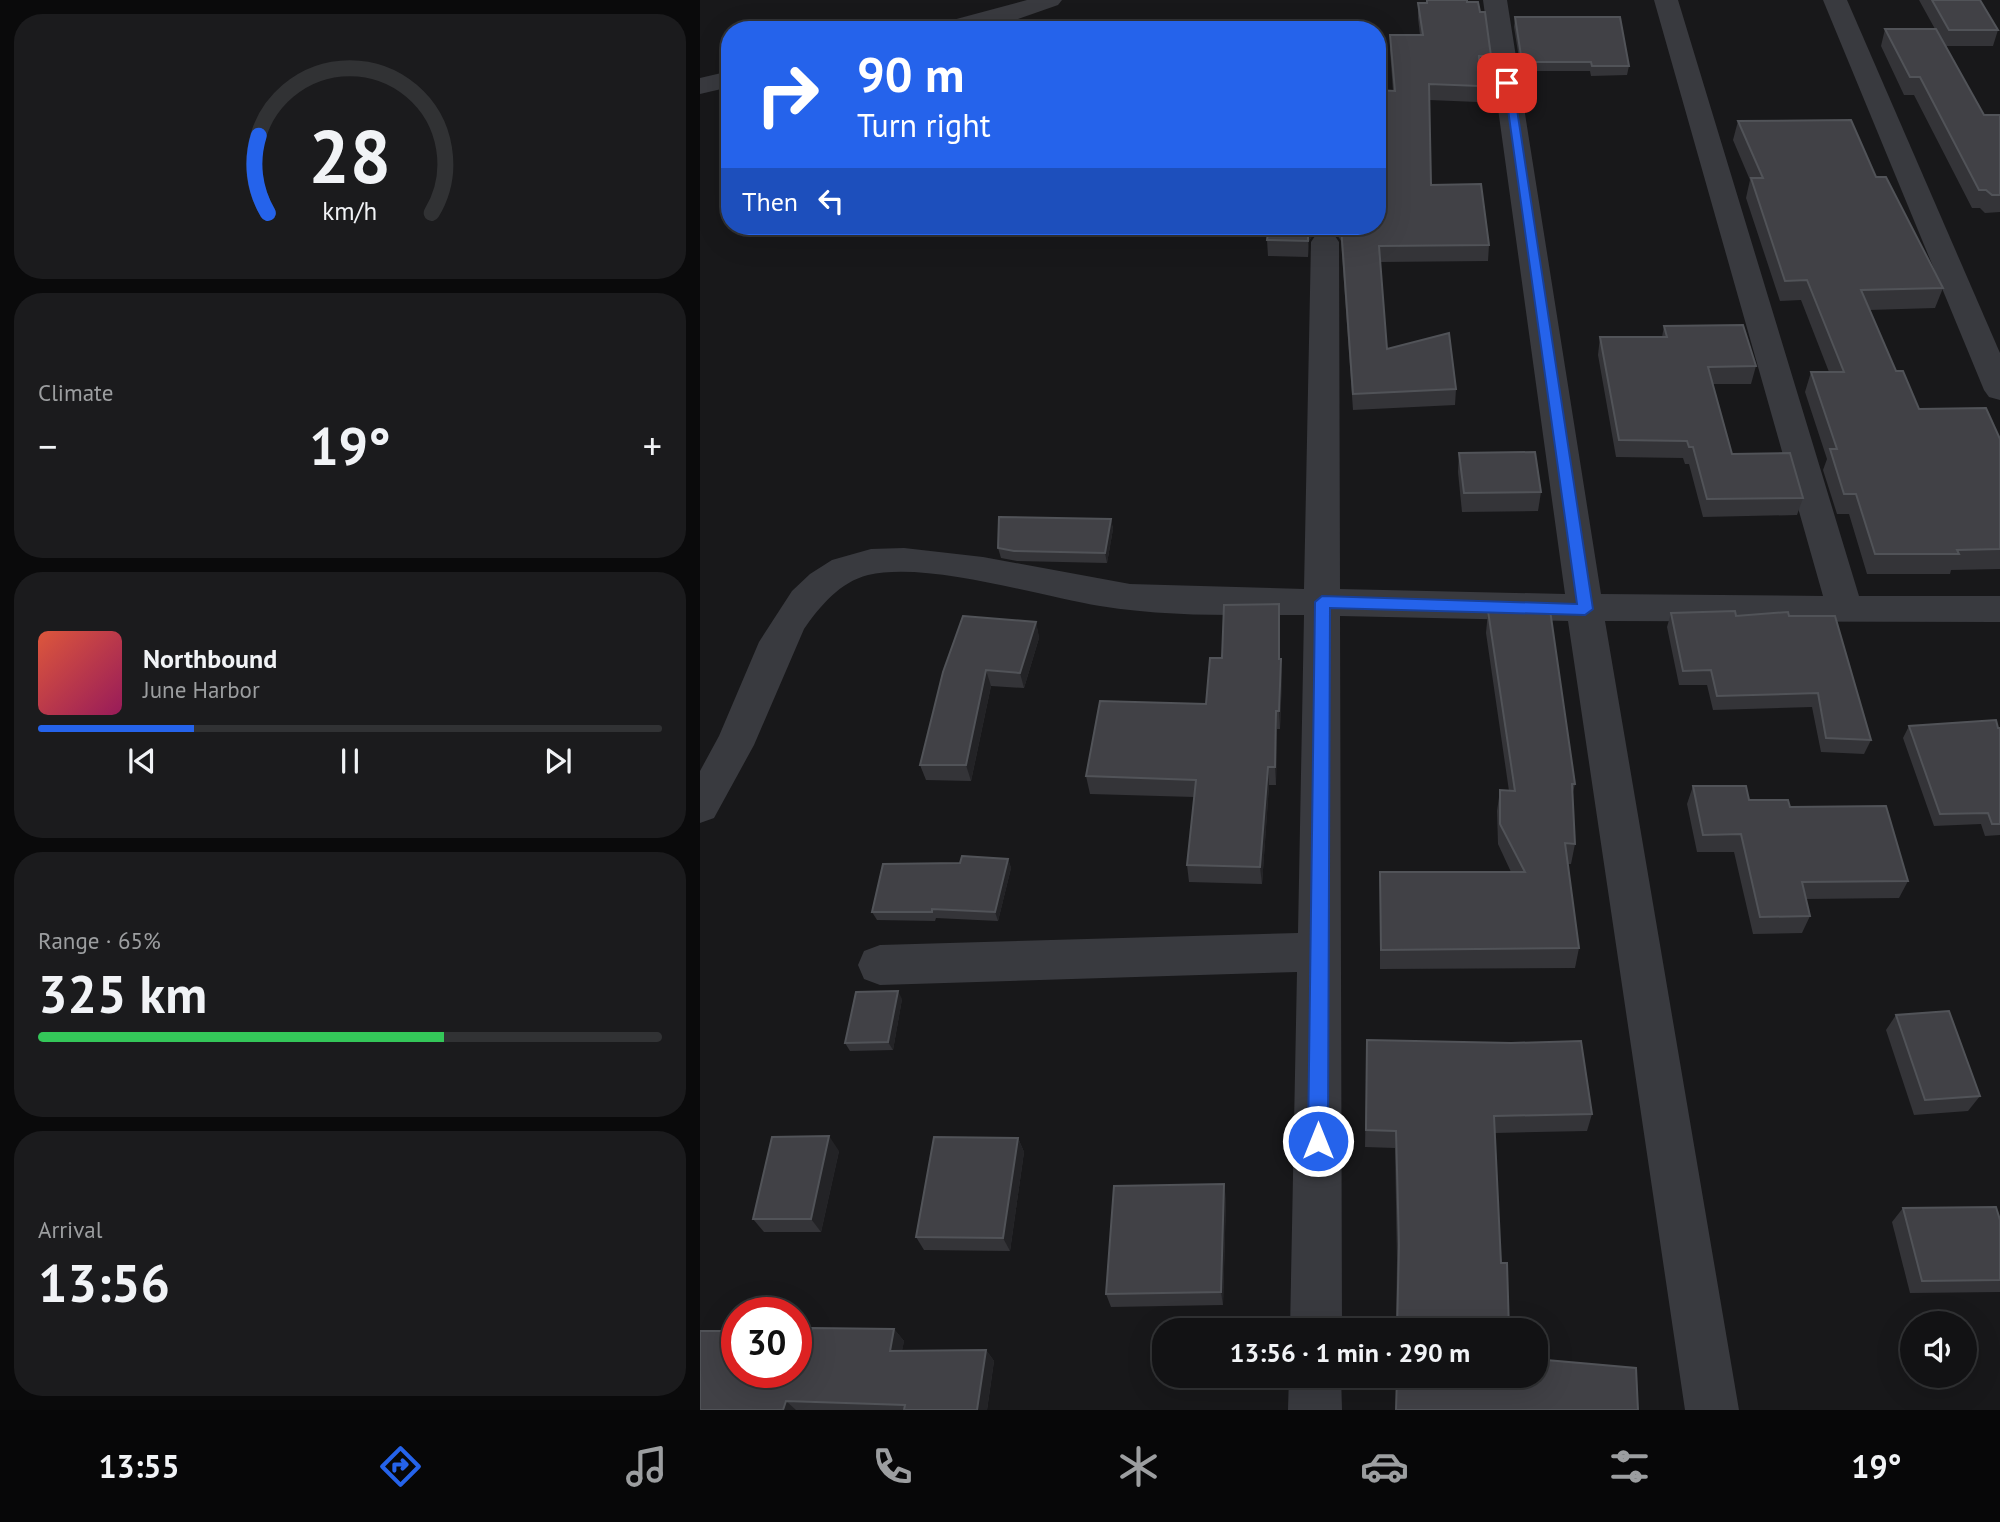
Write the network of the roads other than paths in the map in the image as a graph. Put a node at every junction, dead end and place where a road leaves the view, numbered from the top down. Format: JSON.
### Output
{"nodes":[{"id":1,"x":1051,"y":0,"type":"edge"},
{"id":2,"x":1495,"y":0,"type":"edge"},
{"id":3,"x":1666,"y":0,"type":"edge"},
{"id":4,"x":1835,"y":0,"type":"edge"},
{"id":5,"x":983,"y":21,"type":"edge"},
{"id":6,"x":721,"y":81,"type":"edge"},
{"id":7,"x":700,"y":86,"type":"edge"},
{"id":8,"x":1325,"y":242,"type":"dead end"},
{"id":9,"x":2000,"y":390,"type":"edge"},
{"id":10,"x":1322,"y":602,"type":"junction"},
{"id":11,"x":1585,"y":609,"type":"junction"},
{"id":12,"x":1845,"y":609,"type":"junction"},
{"id":13,"x":2000,"y":609,"type":"edge"},
{"id":14,"x":700,"y":806,"type":"edge"},
{"id":15,"x":1320,"y":952,"type":"junction"},
{"id":16,"x":880,"y":965,"type":"dead end"},
{"id":17,"x":1316,"y":1318,"type":"edge"},
{"id":18,"x":1315,"y":1388,"type":"edge"},
{"id":19,"x":1315,"y":1410,"type":"edge"},
{"id":20,"x":1712,"y":1410,"type":"edge"}],
"edges":[{"from":1,"to":5,"type":"street"},
{"from":2,"to":11,"type":"street"},
{"from":3,"to":12,"type":"street"},
{"from":4,"to":9,"type":"street"},
{"from":6,"to":7,"type":"street"},
{"from":8,"to":10,"type":"street"},
{"from":10,"to":11,"type":"street"},
{"from":10,"to":14,"type":"street"},
{"from":10,"to":15,"type":"street"},
{"from":11,"to":12,"type":"street"},
{"from":11,"to":20,"type":"street"},
{"from":12,"to":13,"type":"street"},
{"from":15,"to":16,"type":"street"},
{"from":15,"to":17,"type":"street"},
{"from":18,"to":19,"type":"street"}]}
